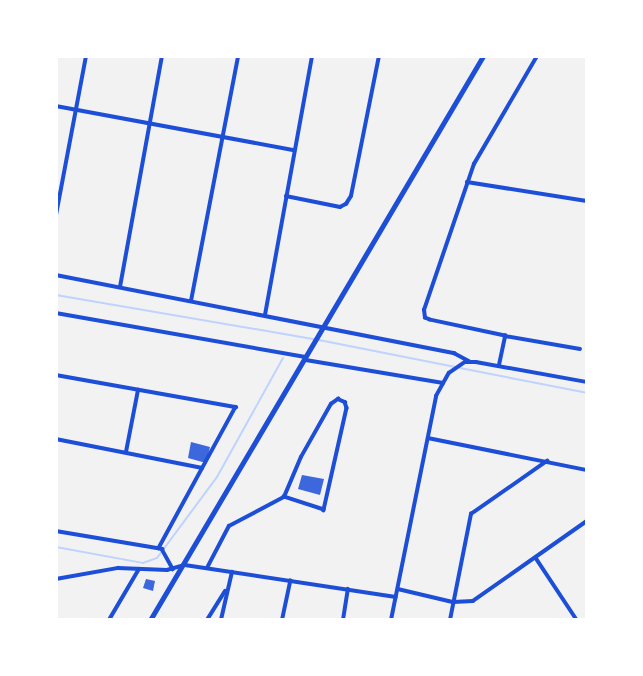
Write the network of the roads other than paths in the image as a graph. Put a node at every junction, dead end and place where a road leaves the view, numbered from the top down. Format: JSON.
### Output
{"nodes":[{"id":1,"x":86,"y":56,"type":"edge"},
{"id":2,"x":162,"y":56,"type":"edge"},
{"id":3,"x":238,"y":56,"type":"edge"},
{"id":4,"x":312,"y":56,"type":"edge"},
{"id":5,"x":379,"y":56,"type":"edge"},
{"id":6,"x":483,"y":56,"type":"edge"},
{"id":7,"x":537,"y":56,"type":"edge"},
{"id":8,"x":56,"y":106,"type":"edge"},
{"id":9,"x":76,"y":110,"type":"junction"},
{"id":10,"x":150,"y":123,"type":"junction"},
{"id":11,"x":224,"y":137,"type":"junction"},
{"id":12,"x":294,"y":150,"type":"junction"},
{"id":13,"x":467,"y":182,"type":"junction"},
{"id":14,"x":286,"y":196,"type":"junction"},
{"id":15,"x":587,"y":201,"type":"edge"},
{"id":16,"x":56,"y":215,"type":"edge"},
{"id":17,"x":56,"y":275,"type":"edge"},
{"id":18,"x":120,"y":287,"type":"junction"},
{"id":19,"x":191,"y":301,"type":"junction"},
{"id":20,"x":56,"y":313,"type":"edge"},
{"id":21,"x":265,"y":315,"type":"junction"},
{"id":22,"x":326,"y":326,"type":"junction"},
{"id":23,"x":505,"y":336,"type":"junction"},
{"id":24,"x":580,"y":349,"type":"dead end"},
{"id":25,"x":306,"y":359,"type":"junction"},
{"id":26,"x":467,"y":362,"type":"junction"},
{"id":27,"x":499,"y":365,"type":"junction"},
{"id":28,"x":56,"y":375,"type":"edge"},
{"id":29,"x":587,"y":382,"type":"edge"},
{"id":30,"x":443,"y":383,"type":"junction"},
{"id":31,"x":138,"y":390,"type":"junction"},
{"id":32,"x":427,"y":438,"type":"junction"},
{"id":33,"x":56,"y":439,"type":"edge"},
{"id":34,"x":126,"y":452,"type":"junction"},
{"id":35,"x":547,"y":461,"type":"junction"},
{"id":36,"x":202,"y":468,"type":"junction"},
{"id":37,"x":587,"y":470,"type":"edge"},
{"id":38,"x":284,"y":497,"type":"junction"},
{"id":39,"x":587,"y":521,"type":"edge"},
{"id":40,"x":56,"y":531,"type":"edge"},
{"id":41,"x":160,"y":548,"type":"junction"},
{"id":42,"x":536,"y":558,"type":"junction"},
{"id":43,"x":185,"y":565,"type":"junction"},
{"id":44,"x":207,"y":568,"type":"junction"},
{"id":45,"x":139,"y":569,"type":"junction"},
{"id":46,"x":173,"y":569,"type":"junction"},
{"id":47,"x":232,"y":572,"type":"junction"},
{"id":48,"x":56,"y":579,"type":"edge"},
{"id":49,"x":290,"y":581,"type":"junction"},
{"id":50,"x":228,"y":587,"type":"junction"},
{"id":51,"x":398,"y":589,"type":"junction"},
{"id":52,"x":348,"y":590,"type":"junction"},
{"id":53,"x":396,"y":597,"type":"junction"},
{"id":54,"x":453,"y":602,"type":"junction"},
{"id":55,"x":109,"y":620,"type":"edge"},
{"id":56,"x":150,"y":620,"type":"edge"},
{"id":57,"x":207,"y":620,"type":"edge"},
{"id":58,"x":221,"y":620,"type":"edge"},
{"id":59,"x":282,"y":620,"type":"edge"},
{"id":60,"x":343,"y":620,"type":"edge"},
{"id":61,"x":391,"y":620,"type":"edge"},
{"id":62,"x":450,"y":620,"type":"edge"},
{"id":63,"x":577,"y":620,"type":"edge"}],
"edges":[{"from":1,"to":9,"type":"street"},
{"from":2,"to":10,"type":"street"},
{"from":3,"to":11,"type":"street"},
{"from":4,"to":12,"type":"street"},
{"from":5,"to":14,"type":"street"},
{"from":6,"to":22,"type":"main road"},
{"from":7,"to":13,"type":"street"},
{"from":8,"to":9,"type":"street"},
{"from":9,"to":10,"type":"street"},
{"from":9,"to":16,"type":"street"},
{"from":10,"to":11,"type":"street"},
{"from":10,"to":18,"type":"street"},
{"from":11,"to":12,"type":"street"},
{"from":11,"to":19,"type":"street"},
{"from":12,"to":14,"type":"street"},
{"from":13,"to":15,"type":"street"},
{"from":13,"to":23,"type":"street"},
{"from":14,"to":21,"type":"street"},
{"from":17,"to":18,"type":"street"},
{"from":18,"to":19,"type":"street"},
{"from":19,"to":21,"type":"street"},
{"from":20,"to":25,"type":"street"},
{"from":21,"to":22,"type":"street"},
{"from":22,"to":25,"type":"main road"},
{"from":22,"to":26,"type":"street"},
{"from":23,"to":24,"type":"street"},
{"from":23,"to":27,"type":"street"},
{"from":25,"to":30,"type":"street"},
{"from":25,"to":43,"type":"main road"},
{"from":26,"to":27,"type":"street"},
{"from":26,"to":30,"type":"street"},
{"from":27,"to":29,"type":"street"},
{"from":28,"to":31,"type":"street"},
{"from":30,"to":32,"type":"street"},
{"from":31,"to":34,"type":"street"},
{"from":31,"to":36,"type":"street"},
{"from":32,"to":35,"type":"street"},
{"from":32,"to":51,"type":"street"},
{"from":33,"to":34,"type":"street"},
{"from":34,"to":36,"type":"street"},
{"from":35,"to":37,"type":"street"},
{"from":35,"to":54,"type":"street"},
{"from":36,"to":41,"type":"street"},
{"from":38,"to":38,"type":"street"},
{"from":38,"to":44,"type":"street"},
{"from":39,"to":42,"type":"street"},
{"from":40,"to":41,"type":"street"},
{"from":41,"to":46,"type":"street"},
{"from":42,"to":54,"type":"street"},
{"from":42,"to":63,"type":"street"},
{"from":43,"to":44,"type":"street"},
{"from":43,"to":46,"type":"street"},
{"from":43,"to":56,"type":"main road"},
{"from":44,"to":47,"type":"street"},
{"from":45,"to":46,"type":"street"},
{"from":45,"to":48,"type":"street"},
{"from":45,"to":55,"type":"street"},
{"from":47,"to":49,"type":"street"},
{"from":47,"to":50,"type":"street"},
{"from":49,"to":52,"type":"street"},
{"from":49,"to":59,"type":"street"},
{"from":50,"to":57,"type":"street"},
{"from":50,"to":58,"type":"street"},
{"from":51,"to":53,"type":"street"},
{"from":51,"to":54,"type":"street"},
{"from":52,"to":53,"type":"street"},
{"from":52,"to":60,"type":"street"},
{"from":53,"to":61,"type":"street"},
{"from":54,"to":62,"type":"street"}]}
